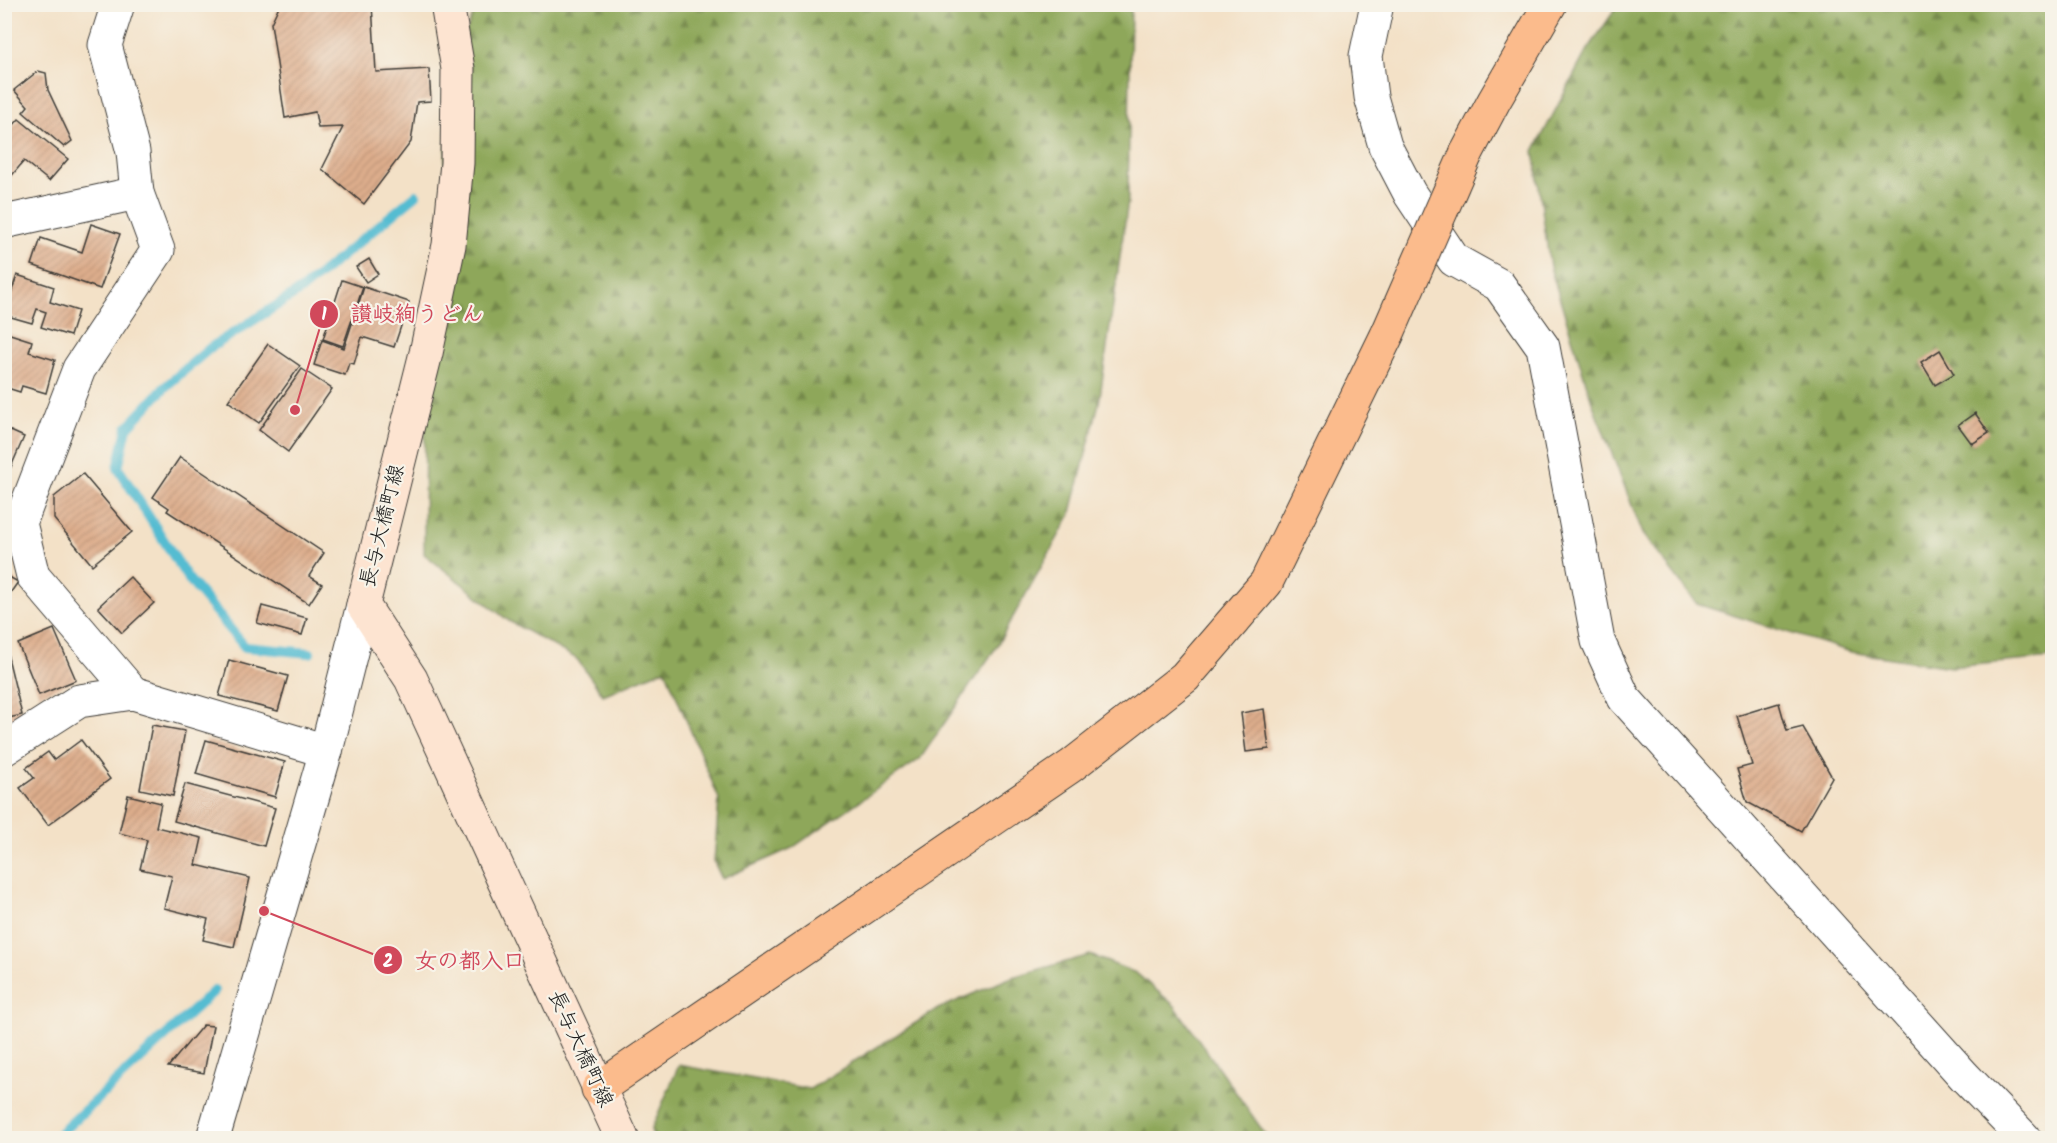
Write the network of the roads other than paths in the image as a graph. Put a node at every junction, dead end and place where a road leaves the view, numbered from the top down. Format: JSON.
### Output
{"nodes":[{"id":1,"x":118,"y":4,"type":"edge"},
{"id":2,"x":447,"y":4,"type":"edge"},
{"id":3,"x":1377,"y":4,"type":"edge"},
{"id":4,"x":1534,"y":4,"type":"edge"},
{"id":5,"x":1550,"y":4,"type":"edge"},
{"id":6,"x":1494,"y":101,"type":"junction"},
{"id":7,"x":137,"y":193,"type":"junction"},
{"id":8,"x":4,"y":222,"type":"edge"},
{"id":9,"x":363,"y":605,"type":"junction"},
{"id":10,"x":133,"y":693,"type":"junction"},
{"id":11,"x":4,"y":749,"type":"edge"},
{"id":12,"x":326,"y":751,"type":"junction"},
{"id":13,"x":598,"y":1089,"type":"junction"},
{"id":14,"x":213,"y":1138,"type":"edge"},
{"id":15,"x":622,"y":1138,"type":"edge"},
{"id":16,"x":2024,"y":1138,"type":"edge"}],
"edges":[{"from":1,"to":7,"type":"street"},
{"from":2,"to":9,"type":"main road","name":"長与大橋町線"},
{"from":3,"to":16,"type":"street"},
{"from":4,"to":6,"type":"highway"},
{"from":5,"to":6,"type":"highway"},
{"from":6,"to":13,"type":"highway","bridge":true},
{"from":7,"to":8,"type":"street"},
{"from":7,"to":10,"type":"street"},
{"from":9,"to":12,"type":"street"},
{"from":9,"to":13,"type":"main road","name":"長与大橋町線"},
{"from":10,"to":11,"type":"street"},
{"from":10,"to":12,"type":"street"},
{"from":12,"to":14,"type":"street"},
{"from":13,"to":15,"type":"main road","name":"長与大橋町線"}]}
